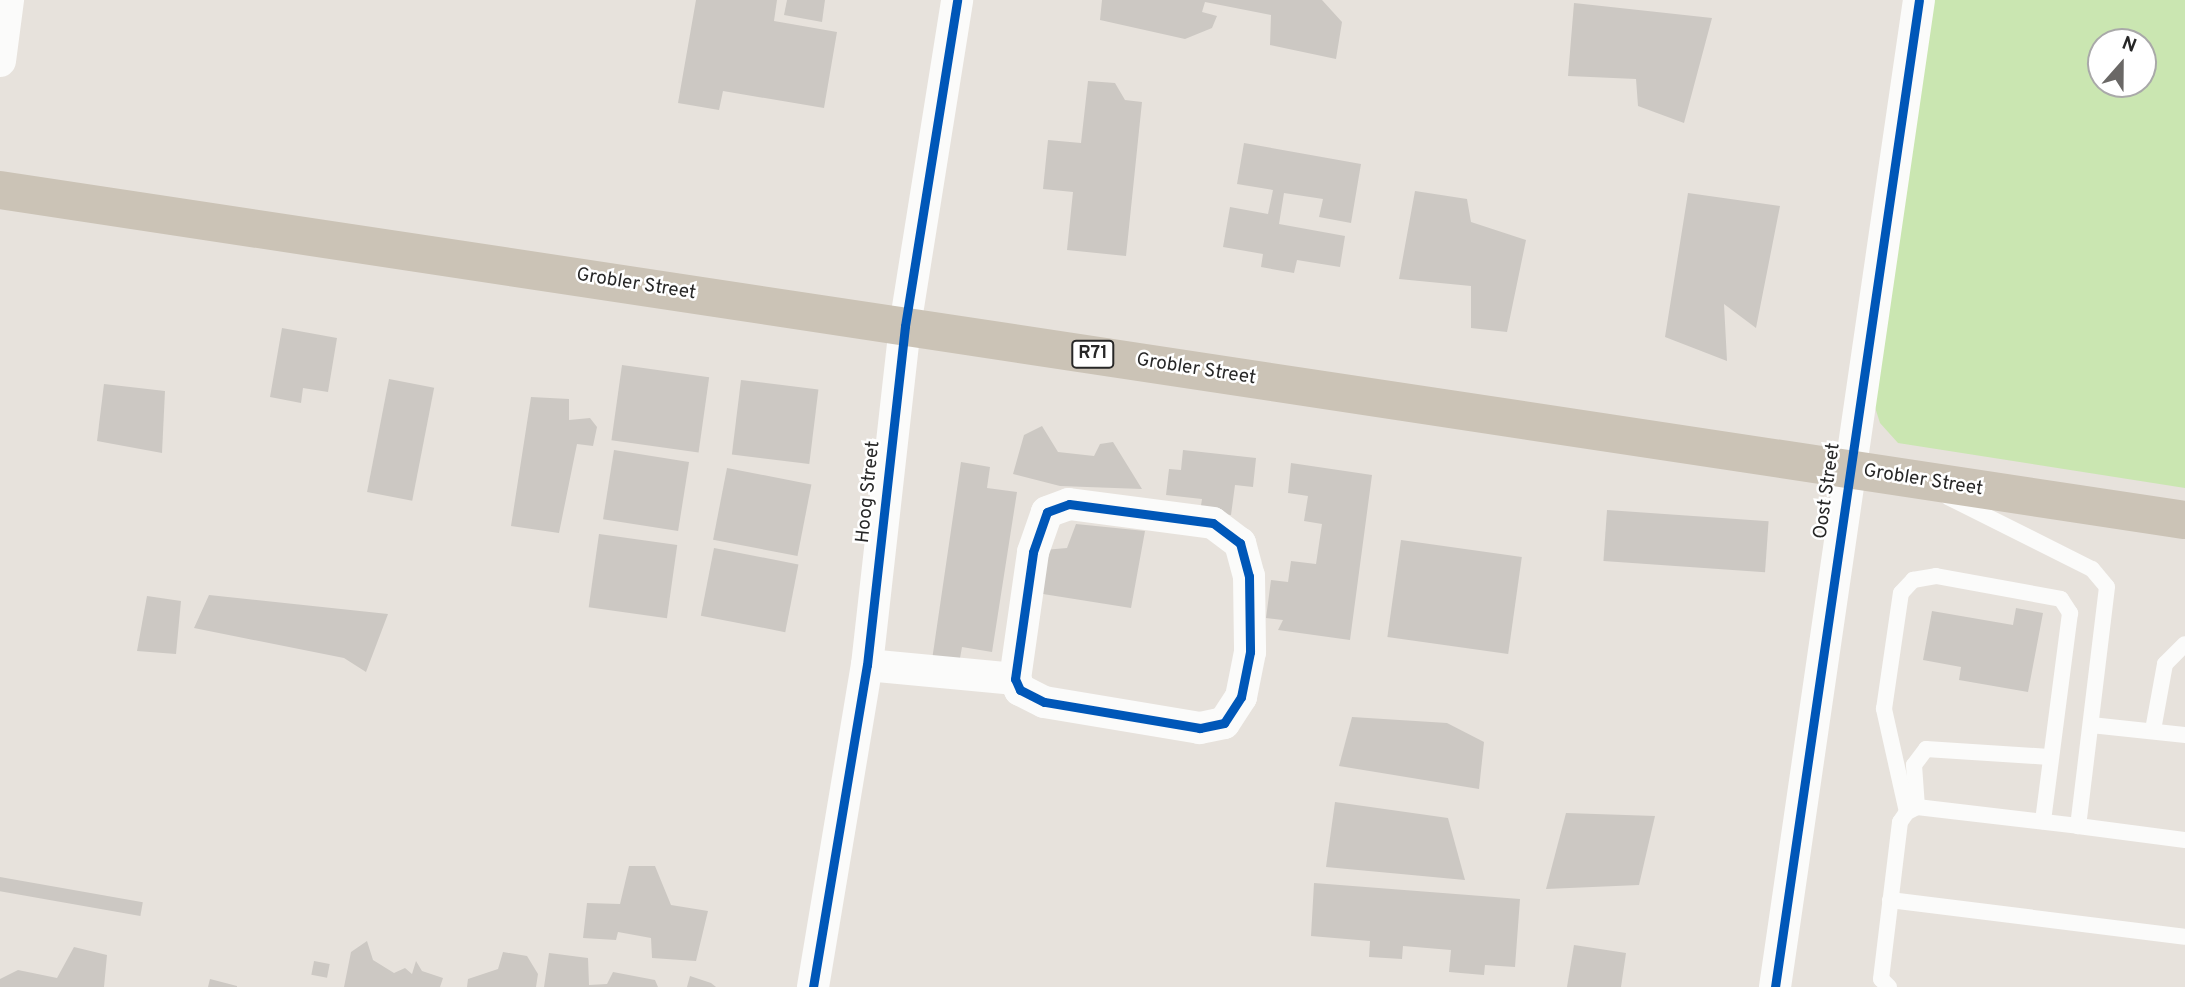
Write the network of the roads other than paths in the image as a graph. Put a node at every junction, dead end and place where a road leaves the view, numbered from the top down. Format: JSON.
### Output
{"nodes":[{"id":1,"x":8,"y":0,"type":"edge"},
{"id":2,"x":957,"y":0,"type":"edge"},
{"id":3,"x":1919,"y":0,"type":"edge"},
{"id":4,"x":0,"y":61,"type":"edge"},
{"id":5,"x":0,"y":190,"type":"edge"},
{"id":6,"x":905,"y":326,"type":"junction"},
{"id":7,"x":1849,"y":470,"type":"junction"},
{"id":8,"x":1911,"y":479,"type":"junction"},
{"id":9,"x":2185,"y":520,"type":"edge"},
{"id":10,"x":2185,"y":644,"type":"edge"},
{"id":11,"x":867,"y":665,"type":"junction"},
{"id":12,"x":1015,"y":679,"type":"junction"},
{"id":13,"x":2091,"y":725,"type":"junction"},
{"id":14,"x":2153,"y":730,"type":"junction"},
{"id":15,"x":2185,"y":735,"type":"edge"},
{"id":16,"x":2049,"y":757,"type":"junction"},
{"id":17,"x":1912,"y":809,"type":"junction"},
{"id":18,"x":2043,"y":821,"type":"junction"},
{"id":19,"x":2078,"y":826,"type":"junction"},
{"id":20,"x":2185,"y":840,"type":"edge"},
{"id":21,"x":1891,"y":900,"type":"junction"},
{"id":22,"x":2185,"y":937,"type":"edge"},
{"id":23,"x":813,"y":987,"type":"edge"},
{"id":24,"x":1775,"y":987,"type":"edge"},
{"id":25,"x":1889,"y":987,"type":"edge"}],
"edges":[{"from":1,"to":4,"type":"street"},
{"from":2,"to":6,"type":"street","name":"Hoog Street"},
{"from":3,"to":7,"type":"street","name":"Oost Street"},
{"from":5,"to":6,"type":"main road","name":"Grobler Street","number":"R71"},
{"from":6,"to":7,"type":"main road","name":"Grobler Street","number":"R71"},
{"from":6,"to":11,"type":"street","name":"Hoog Street"},
{"from":7,"to":8,"type":"main road","name":"Grobler Street","number":"R71"},
{"from":7,"to":24,"type":"street","name":"Oost Street"},
{"from":8,"to":9,"type":"main road","name":"Grobler Street","number":"R71"},
{"from":8,"to":13,"type":"lane"},
{"from":10,"to":14,"type":"lane"},
{"from":11,"to":12,"type":"street"},
{"from":11,"to":23,"type":"street","name":"Hoog Street"},
{"from":12,"to":12,"type":"street"},
{"from":13,"to":14,"type":"lane"},
{"from":13,"to":19,"type":"lane"},
{"from":14,"to":15,"type":"lane"},
{"from":16,"to":17,"type":"lane"},
{"from":16,"to":17,"type":"lane"},
{"from":16,"to":18,"type":"lane"},
{"from":17,"to":18,"type":"lane"},
{"from":17,"to":21,"type":"lane"},
{"from":18,"to":19,"type":"lane"},
{"from":19,"to":20,"type":"lane"},
{"from":21,"to":22,"type":"lane"},
{"from":21,"to":25,"type":"lane"}]}
